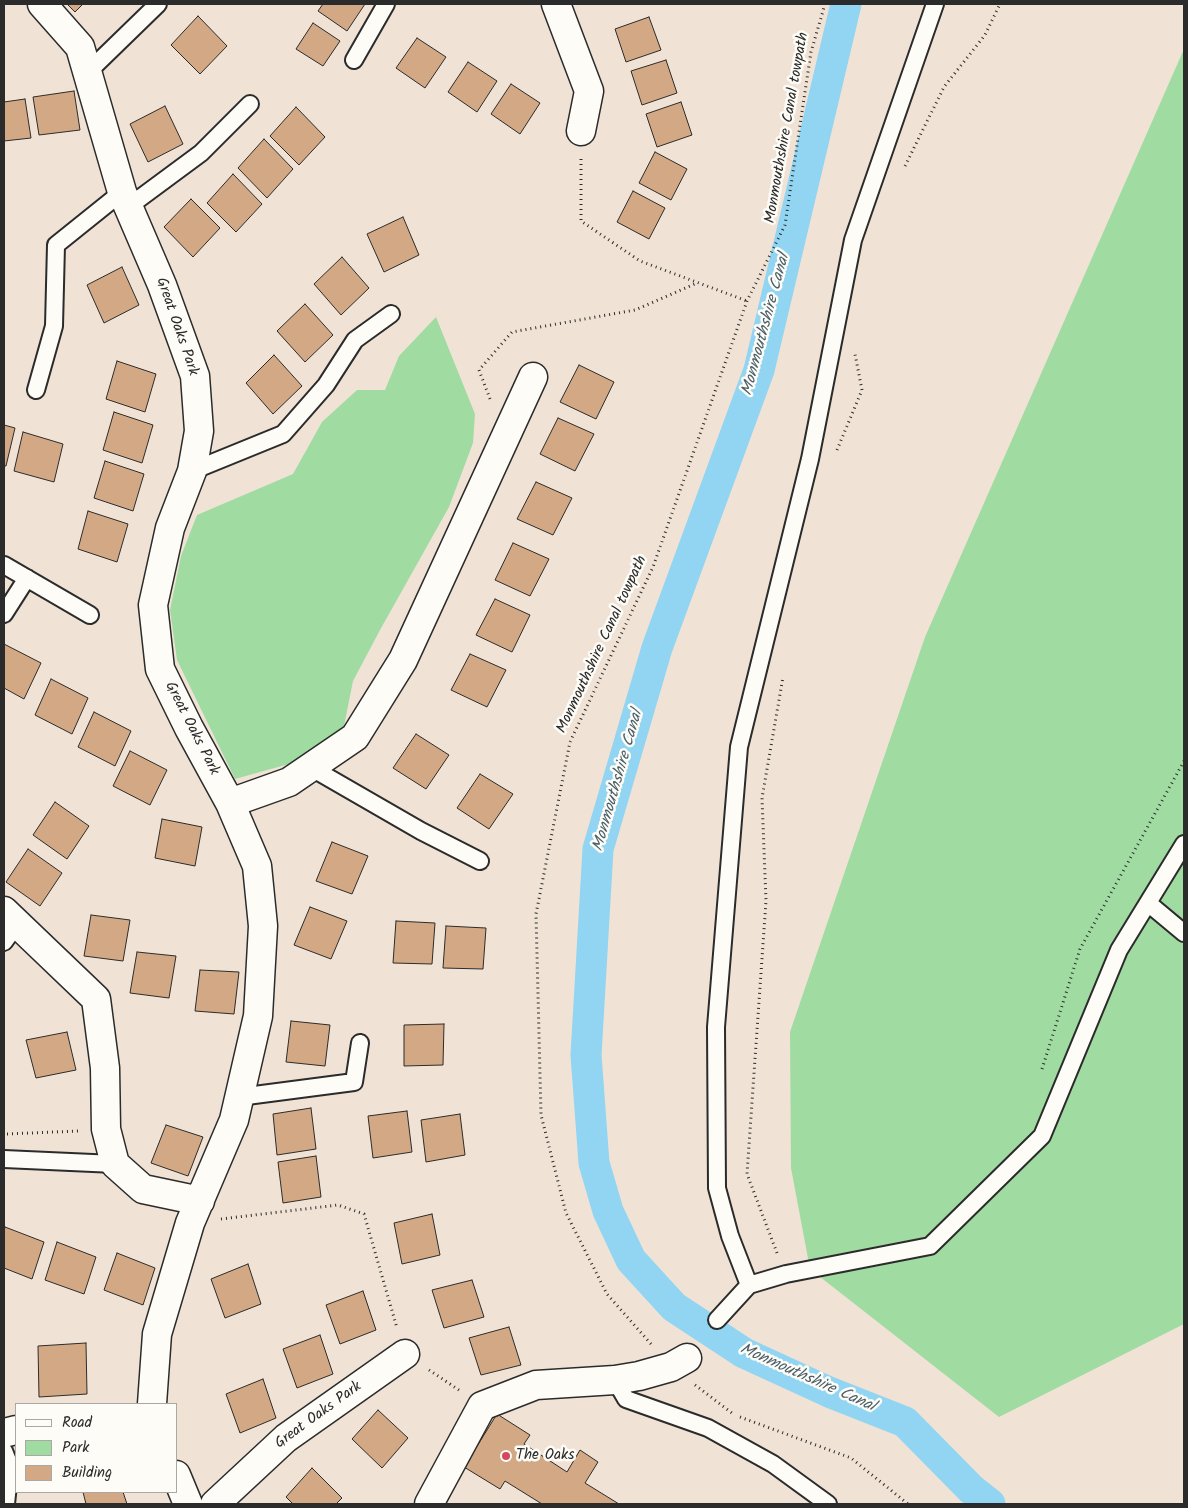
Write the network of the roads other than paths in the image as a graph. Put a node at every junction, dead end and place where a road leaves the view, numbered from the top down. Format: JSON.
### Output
{"nodes":[{"id":1,"x":42,"y":4,"type":"edge"},
{"id":2,"x":158,"y":4,"type":"edge"},
{"id":3,"x":386,"y":4,"type":"edge"},
{"id":4,"x":556,"y":4,"type":"edge"},
{"id":5,"x":935,"y":4,"type":"edge"},
{"id":6,"x":354,"y":60,"type":"dead end"},
{"id":7,"x":87,"y":73,"type":"junction"},
{"id":8,"x":250,"y":104,"type":"dead end"},
{"id":9,"x":582,"y":131,"type":"road end"},
{"id":10,"x":125,"y":199,"type":"junction"},
{"id":11,"x":390,"y":314,"type":"dead end"},
{"id":12,"x":533,"y":377,"type":"dead end"},
{"id":13,"x":36,"y":390,"type":"dead end"},
{"id":14,"x":192,"y":471,"type":"junction"},
{"id":15,"x":4,"y":565,"type":"edge"},
{"id":16,"x":27,"y":578,"type":"junction"},
{"id":17,"x":4,"y":614,"type":"edge"},
{"id":18,"x":90,"y":615,"type":"dead end"},
{"id":19,"x":310,"y":767,"type":"junction"},
{"id":20,"x":230,"y":804,"type":"junction"},
{"id":21,"x":1184,"y":844,"type":"edge"},
{"id":22,"x":480,"y":861,"type":"dead end"},
{"id":23,"x":1148,"y":903,"type":"junction"},
{"id":24,"x":8,"y":926,"type":"edge"},
{"id":25,"x":1184,"y":933,"type":"edge"},
{"id":26,"x":360,"y":1042,"type":"dead end"},
{"id":27,"x":239,"y":1097,"type":"junction"},
{"id":28,"x":4,"y":1159,"type":"edge"},
{"id":29,"x":115,"y":1164,"type":"junction"},
{"id":30,"x":195,"y":1212,"type":"junction"},
{"id":31,"x":749,"y":1285,"type":"junction"},
{"id":32,"x":717,"y":1320,"type":"dead end"},
{"id":33,"x":405,"y":1354,"type":"road end"},
{"id":34,"x":679,"y":1363,"type":"road end"},
{"id":35,"x":615,"y":1380,"type":"junction"},
{"id":36,"x":152,"y":1403,"type":"edge"},
{"id":37,"x":4,"y":1452,"type":"edge"},
{"id":38,"x":178,"y":1480,"type":"edge"},
{"id":39,"x":6,"y":1504,"type":"edge"},
{"id":40,"x":188,"y":1504,"type":"edge"},
{"id":41,"x":215,"y":1504,"type":"edge"},
{"id":42,"x":429,"y":1504,"type":"edge"},
{"id":43,"x":828,"y":1504,"type":"edge"}],
"edges":[{"from":1,"to":7,"type":"street","name":"Great Oaks Park"},
{"from":2,"to":7,"type":"lane"},
{"from":3,"to":6,"type":"lane"},
{"from":4,"to":9,"type":"street"},
{"from":5,"to":31,"type":"lane"},
{"from":7,"to":10,"type":"street","name":"Great Oaks Park"},
{"from":8,"to":10,"type":"lane"},
{"from":10,"to":13,"type":"lane"},
{"from":10,"to":14,"type":"street","name":"Great Oaks Park"},
{"from":11,"to":14,"type":"lane"},
{"from":12,"to":19,"type":"street"},
{"from":14,"to":20,"type":"street","name":"Great Oaks Park"},
{"from":15,"to":16,"type":"lane"},
{"from":16,"to":17,"type":"lane"},
{"from":16,"to":18,"type":"lane"},
{"from":19,"to":20,"type":"street"},
{"from":19,"to":22,"type":"lane"},
{"from":20,"to":27,"type":"street","name":"Great Oaks Park"},
{"from":21,"to":23,"type":"lane"},
{"from":23,"to":25,"type":"lane"},
{"from":23,"to":31,"type":"lane"},
{"from":24,"to":29,"type":"street"},
{"from":26,"to":27,"type":"lane"},
{"from":27,"to":30,"type":"street","name":"Great Oaks Park"},
{"from":28,"to":29,"type":"lane"},
{"from":29,"to":30,"type":"street"},
{"from":30,"to":36,"type":"street","name":"Great Oaks Park"},
{"from":31,"to":32,"type":"lane"},
{"from":33,"to":41,"type":"street","name":"Great Oaks Park"},
{"from":34,"to":35,"type":"street"},
{"from":35,"to":42,"type":"street"},
{"from":35,"to":43,"type":"lane"},
{"from":37,"to":39,"type":"lane"},
{"from":38,"to":40,"type":"street"}]}
